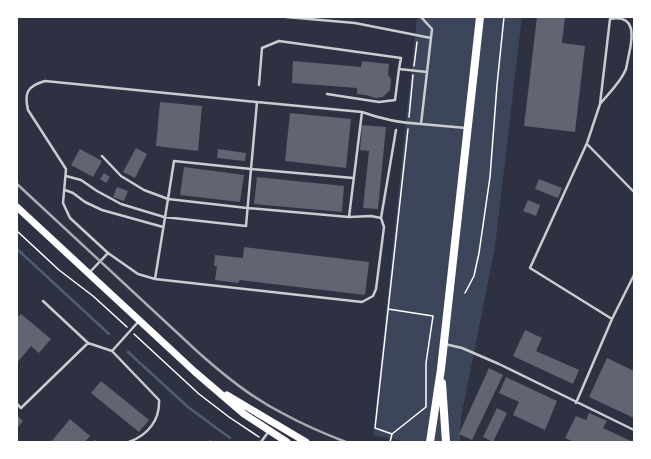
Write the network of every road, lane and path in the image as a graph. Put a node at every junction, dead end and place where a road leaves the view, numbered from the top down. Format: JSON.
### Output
{"nodes":[{"id":1,"x":286,"y":17,"type":"edge"},
{"id":2,"x":421,"y":17,"type":"edge"},
{"id":3,"x":480,"y":17,"type":"edge"},
{"id":4,"x":504,"y":17,"type":"edge"},
{"id":5,"x":418,"y":35,"type":"junction"},
{"id":6,"x":431,"y":38,"type":"junction"},
{"id":7,"x":399,"y":68,"type":"junction"},
{"id":8,"x":413,"y":71,"type":"junction"},
{"id":9,"x":427,"y":72,"type":"junction"},
{"id":10,"x":259,"y":85,"type":"dead end"},
{"id":11,"x":328,"y":94,"type":"dead end"},
{"id":12,"x":257,"y":102,"type":"junction"},
{"id":13,"x":600,"y":104,"type":"junction"},
{"id":14,"x":362,"y":112,"type":"junction"},
{"id":15,"x":408,"y":123,"type":"junction"},
{"id":16,"x":421,"y":124,"type":"junction"},
{"id":17,"x":468,"y":128,"type":"junction"},
{"id":18,"x":396,"y":130,"type":"dead end"},
{"id":19,"x":587,"y":143,"type":"junction"},
{"id":20,"x":102,"y":156,"type":"dead end"},
{"id":21,"x":251,"y":169,"type":"junction"},
{"id":22,"x":66,"y":176,"type":"junction"},
{"id":23,"x":353,"y":178,"type":"junction"},
{"id":24,"x":65,"y":190,"type":"junction"},
{"id":25,"x":634,"y":192,"type":"edge"},
{"id":26,"x":168,"y":199,"type":"junction"},
{"id":27,"x":17,"y":207,"type":"edge"},
{"id":28,"x":247,"y":208,"type":"junction"},
{"id":29,"x":164,"y":217,"type":"junction"},
{"id":30,"x":349,"y":217,"type":"junction"},
{"id":31,"x":381,"y":218,"type":"junction"},
{"id":32,"x":163,"y":228,"type":"junction"},
{"id":33,"x":17,"y":231,"type":"edge"},
{"id":34,"x":108,"y":253,"type":"junction"},
{"id":35,"x":88,"y":273,"type":"junction"},
{"id":36,"x":634,"y":276,"type":"edge"},
{"id":37,"x":155,"y":279,"type":"junction"},
{"id":38,"x":465,"y":293,"type":"dead end"},
{"id":39,"x":43,"y":301,"type":"dead end"},
{"id":40,"x":388,"y":309,"type":"junction"},
{"id":41,"x":612,"y":319,"type":"junction"},
{"id":42,"x":139,"y":321,"type":"junction"},
{"id":43,"x":130,"y":330,"type":"junction"},
{"id":44,"x":88,"y":343,"type":"junction"},
{"id":45,"x":444,"y":344,"type":"junction"},
{"id":46,"x":112,"y":351,"type":"junction"},
{"id":47,"x":441,"y":369,"type":"junction"},
{"id":48,"x":214,"y":389,"type":"junction"},
{"id":49,"x":576,"y":403,"type":"junction"},
{"id":50,"x":17,"y":404,"type":"edge"},
{"id":51,"x":269,"y":430,"type":"junction"},
{"id":52,"x":634,"y":430,"type":"edge"},
{"id":53,"x":392,"y":434,"type":"junction"},
{"id":54,"x":262,"y":441,"type":"edge"},
{"id":55,"x":129,"y":442,"type":"edge"},
{"id":56,"x":287,"y":442,"type":"edge"},
{"id":57,"x":306,"y":442,"type":"edge"},
{"id":58,"x":390,"y":442,"type":"edge"},
{"id":59,"x":430,"y":442,"type":"edge"},
{"id":60,"x":446,"y":442,"type":"edge"}],
"edges":[{"from":1,"to":5,"type":"lane"},
{"from":2,"to":6,"type":"lane"},
{"from":3,"to":17,"type":"main road"},
{"from":4,"to":38,"type":"path"},
{"from":5,"to":6,"type":"lane"},
{"from":5,"to":8,"type":"path"},
{"from":6,"to":9,"type":"lane"},
{"from":7,"to":8,"type":"lane"},
{"from":7,"to":10,"type":"lane"},
{"from":7,"to":11,"type":"lane"},
{"from":8,"to":9,"type":"lane"},
{"from":8,"to":15,"type":"path"},
{"from":9,"to":16,"type":"lane"},
{"from":12,"to":14,"type":"lane"},
{"from":12,"to":21,"type":"lane"},
{"from":12,"to":22,"type":"lane"},
{"from":13,"to":13,"type":"lane"},
{"from":13,"to":19,"type":"lane"},
{"from":14,"to":15,"type":"lane"},
{"from":14,"to":23,"type":"lane"},
{"from":15,"to":16,"type":"lane"},
{"from":15,"to":40,"type":"path"},
{"from":16,"to":17,"type":"lane"},
{"from":17,"to":45,"type":"main road"},
{"from":18,"to":31,"type":"lane"},
{"from":19,"to":25,"type":"lane"},
{"from":19,"to":41,"type":"lane"},
{"from":20,"to":26,"type":"lane"},
{"from":21,"to":23,"type":"lane"},
{"from":21,"to":26,"type":"lane"},
{"from":21,"to":28,"type":"lane"},
{"from":22,"to":24,"type":"lane"},
{"from":22,"to":29,"type":"lane"},
{"from":23,"to":30,"type":"lane"},
{"from":24,"to":32,"type":"lane"},
{"from":24,"to":34,"type":"lane"},
{"from":26,"to":28,"type":"lane"},
{"from":26,"to":29,"type":"lane"},
{"from":27,"to":35,"type":"main road"},
{"from":28,"to":29,"type":"lane"},
{"from":28,"to":30,"type":"lane"},
{"from":29,"to":32,"type":"lane"},
{"from":30,"to":31,"type":"lane"},
{"from":31,"to":37,"type":"lane"},
{"from":32,"to":37,"type":"lane"},
{"from":33,"to":43,"type":"path"},
{"from":34,"to":35,"type":"lane"},
{"from":34,"to":37,"type":"lane"},
{"from":35,"to":42,"type":"main road"},
{"from":36,"to":41,"type":"lane"},
{"from":39,"to":44,"type":"lane"},
{"from":40,"to":53,"type":"path"},
{"from":40,"to":53,"type":"path"},
{"from":41,"to":49,"type":"lane"},
{"from":42,"to":43,"type":"lane"},
{"from":42,"to":48,"type":"main road"},
{"from":43,"to":46,"type":"lane"},
{"from":43,"to":54,"type":"path"},
{"from":44,"to":46,"type":"lane"},
{"from":44,"to":50,"type":"lane"},
{"from":45,"to":47,"type":"main road"},
{"from":45,"to":49,"type":"lane"},
{"from":46,"to":55,"type":"lane"},
{"from":47,"to":59,"type":"main road"},
{"from":47,"to":60,"type":"main road"},
{"from":48,"to":51,"type":"main road"},
{"from":48,"to":57,"type":"main road"},
{"from":49,"to":52,"type":"lane"},
{"from":51,"to":54,"type":"lane"},
{"from":51,"to":56,"type":"main road"},
{"from":53,"to":58,"type":"path"}]}
